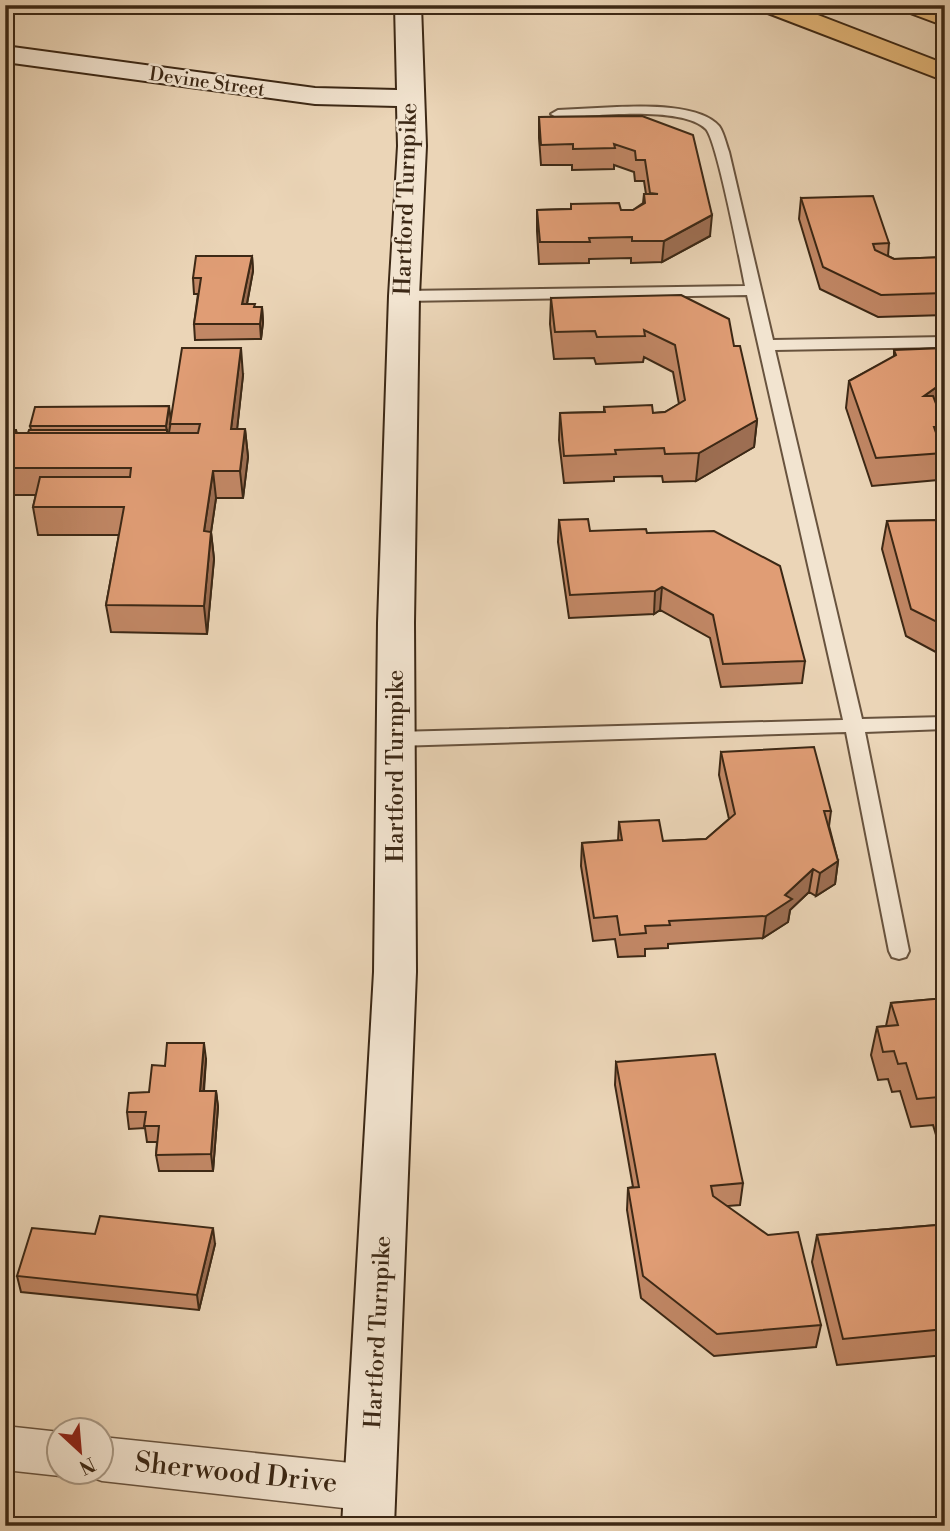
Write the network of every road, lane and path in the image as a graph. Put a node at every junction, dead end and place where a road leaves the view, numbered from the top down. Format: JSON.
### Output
{"nodes":[{"id":1,"x":408,"y":5,"type":"edge"},
{"id":2,"x":769,"y":5,"type":"edge"},
{"id":3,"x":911,"y":5,"type":"edge"},
{"id":4,"x":945,"y":18,"type":"edge"},
{"id":5,"x":5,"y":54,"type":"edge"},
{"id":6,"x":945,"y":72,"type":"edge"},
{"id":7,"x":410,"y":98,"type":"junction"},
{"id":8,"x":558,"y":114,"type":"edge"},
{"id":9,"x":754,"y":290,"type":"junction"},
{"id":10,"x":404,"y":296,"type":"junction"},
{"id":11,"x":945,"y":342,"type":"edge"},
{"id":12,"x":766,"y":345,"type":"junction"},
{"id":13,"x":945,"y":723,"type":"edge"},
{"id":14,"x":854,"y":726,"type":"junction"},
{"id":15,"x":396,"y":739,"type":"junction"},
{"id":16,"x":899,"y":951,"type":"dead end"},
{"id":17,"x":5,"y":1448,"type":"edge"},
{"id":18,"x":46,"y":1452,"type":"edge"},
{"id":19,"x":116,"y":1461,"type":"edge"},
{"id":20,"x":369,"y":1507,"type":"edge"}],
"edges":[{"from":1,"to":7,"type":"main road","name":"Hartford Turnpike"},
{"from":2,"to":6,"type":"highway"},
{"from":3,"to":4,"type":"highway"},
{"from":5,"to":7,"type":"main road","name":"Devine Street"},
{"from":7,"to":10,"type":"main road","name":"Hartford Turnpike"},
{"from":8,"to":9,"type":"lane"},
{"from":9,"to":10,"type":"lane"},
{"from":9,"to":12,"type":"lane"},
{"from":10,"to":15,"type":"main road","name":"Hartford Turnpike"},
{"from":11,"to":12,"type":"lane"},
{"from":12,"to":14,"type":"lane"},
{"from":13,"to":14,"type":"lane"},
{"from":14,"to":15,"type":"lane"},
{"from":14,"to":16,"type":"lane"},
{"from":15,"to":20,"type":"main road","name":"Hartford Turnpike"},
{"from":17,"to":18,"type":"street"},
{"from":19,"to":20,"type":"street","name":"Sherwood Drive"}]}
